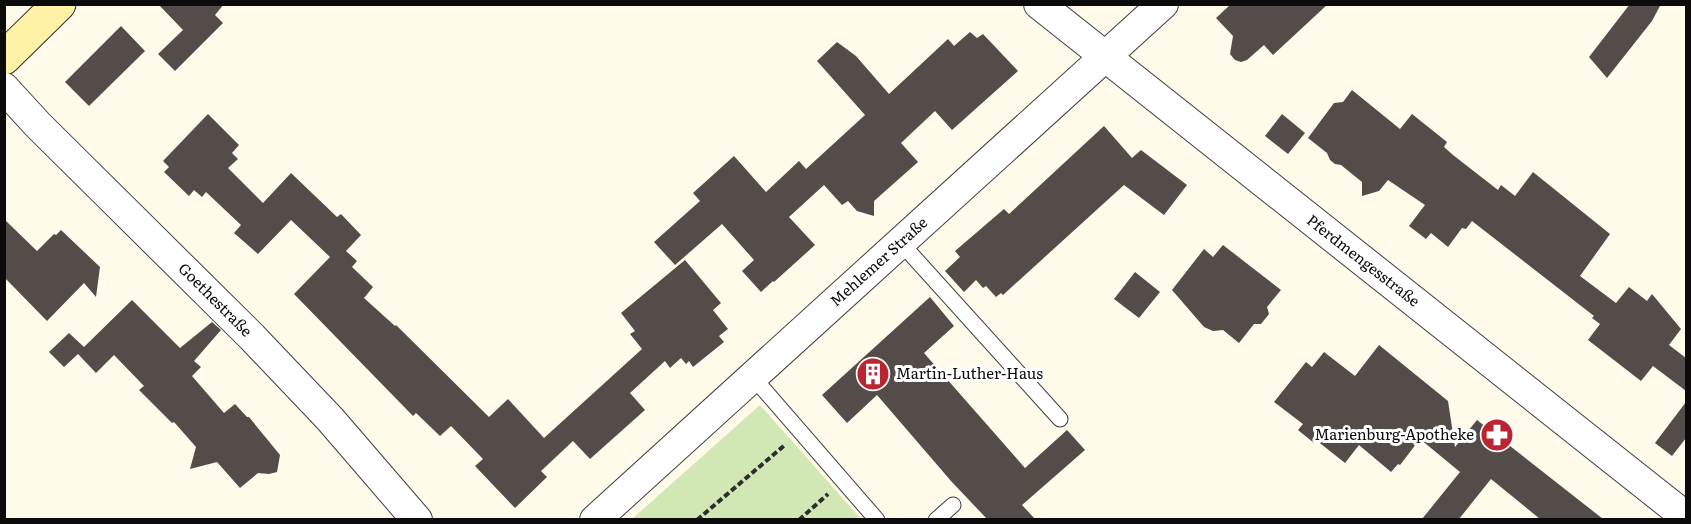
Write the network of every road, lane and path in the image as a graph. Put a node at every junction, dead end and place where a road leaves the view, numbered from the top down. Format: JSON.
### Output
{"nodes":[{"id":1,"x":59,"y":4,"type":"edge"},
{"id":2,"x":1039,"y":4,"type":"edge"},
{"id":3,"x":1163,"y":4,"type":"edge"},
{"id":4,"x":1105,"y":57,"type":"junction"},
{"id":5,"x":4,"y":58,"type":"edge"},
{"id":6,"x":4,"y":88,"type":"edge"},
{"id":7,"x":901,"y":243,"type":"junction"},
{"id":8,"x":753,"y":377,"type":"junction"},
{"id":9,"x":1060,"y":419,"type":"dead end"},
{"id":10,"x":801,"y":432,"type":"junction"},
{"id":11,"x":842,"y":481,"type":"junction"},
{"id":12,"x":953,"y":505,"type":"dead end"},
{"id":13,"x":1686,"y":517,"type":"edge"},
{"id":14,"x":417,"y":519,"type":"edge"},
{"id":15,"x":595,"y":519,"type":"edge"},
{"id":16,"x":697,"y":519,"type":"edge"},
{"id":17,"x":799,"y":519,"type":"edge"},
{"id":18,"x":877,"y":519,"type":"edge"},
{"id":19,"x":936,"y":519,"type":"edge"}],
"edges":[{"from":1,"to":5,"type":"main road"},
{"from":2,"to":4,"type":"street","name":"Pferdmengesstraße"},
{"from":3,"to":4,"type":"street","name":"Mehlemer Straße"},
{"from":4,"to":7,"type":"street","name":"Mehlemer Straße"},
{"from":4,"to":13,"type":"street","name":"Pferdmengesstraße"},
{"from":6,"to":14,"type":"street","name":"Goethestraße"},
{"from":7,"to":8,"type":"street","name":"Mehlemer Straße"},
{"from":7,"to":9,"type":"lane"},
{"from":8,"to":10,"type":"lane"},
{"from":8,"to":15,"type":"street","name":"Mehlemer Straße"},
{"from":10,"to":11,"type":"lane"},
{"from":10,"to":16,"type":"path"},
{"from":11,"to":17,"type":"path"},
{"from":11,"to":18,"type":"lane"},
{"from":12,"to":19,"type":"lane"}]}
